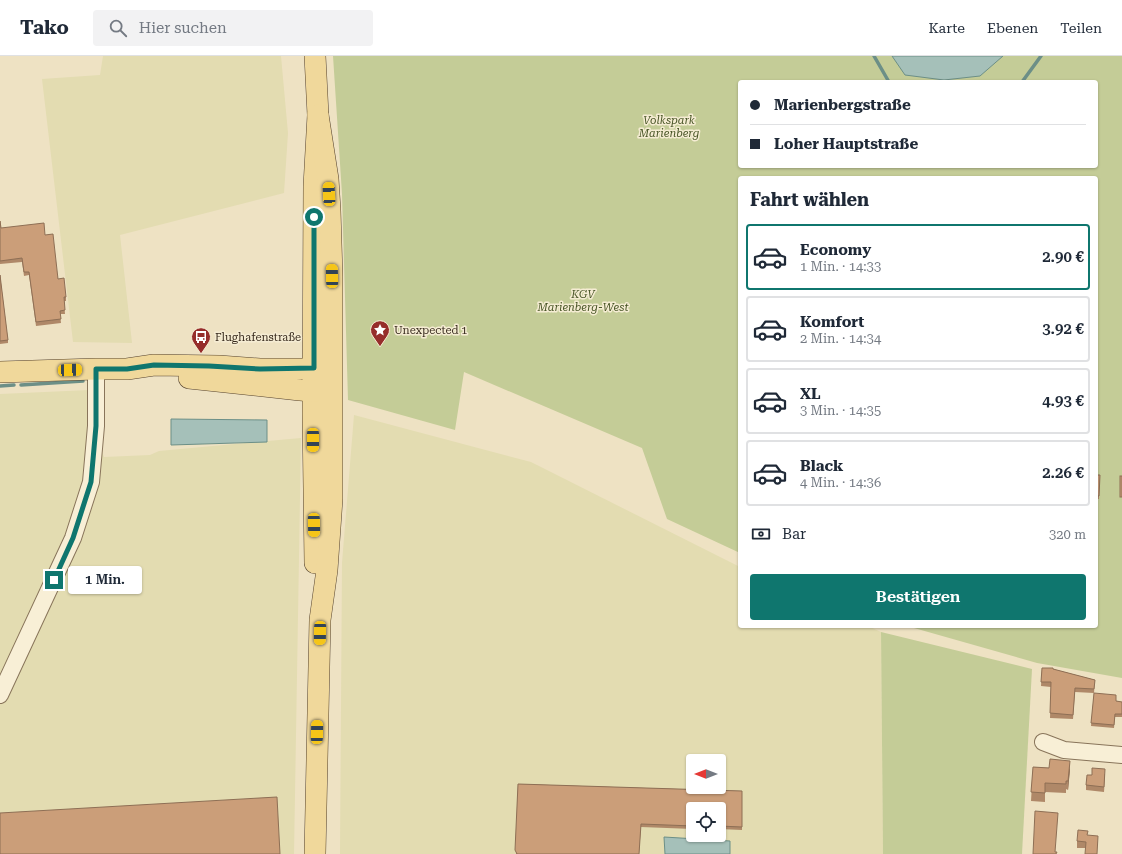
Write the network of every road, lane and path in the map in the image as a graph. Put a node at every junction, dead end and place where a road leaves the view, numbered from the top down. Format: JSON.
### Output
{"nodes":[{"id":1,"x":315,"y":56,"type":"edge"},
{"id":2,"x":96,"y":369,"type":"junction"},
{"id":3,"x":0,"y":372,"type":"edge"},
{"id":4,"x":323,"y":379,"type":"junction"},
{"id":5,"x":0,"y":695,"type":"edge"},
{"id":6,"x":1043,"y":742,"type":"dead end"},
{"id":7,"x":1122,"y":755,"type":"edge"},
{"id":8,"x":315,"y":854,"type":"edge"}],
"edges":[{"from":1,"to":4,"type":"main road"},
{"from":2,"to":3,"type":"main road"},
{"from":2,"to":4,"type":"main road"},
{"from":2,"to":5,"type":"street"},
{"from":4,"to":8,"type":"main road"},
{"from":6,"to":7,"type":"street"}]}
